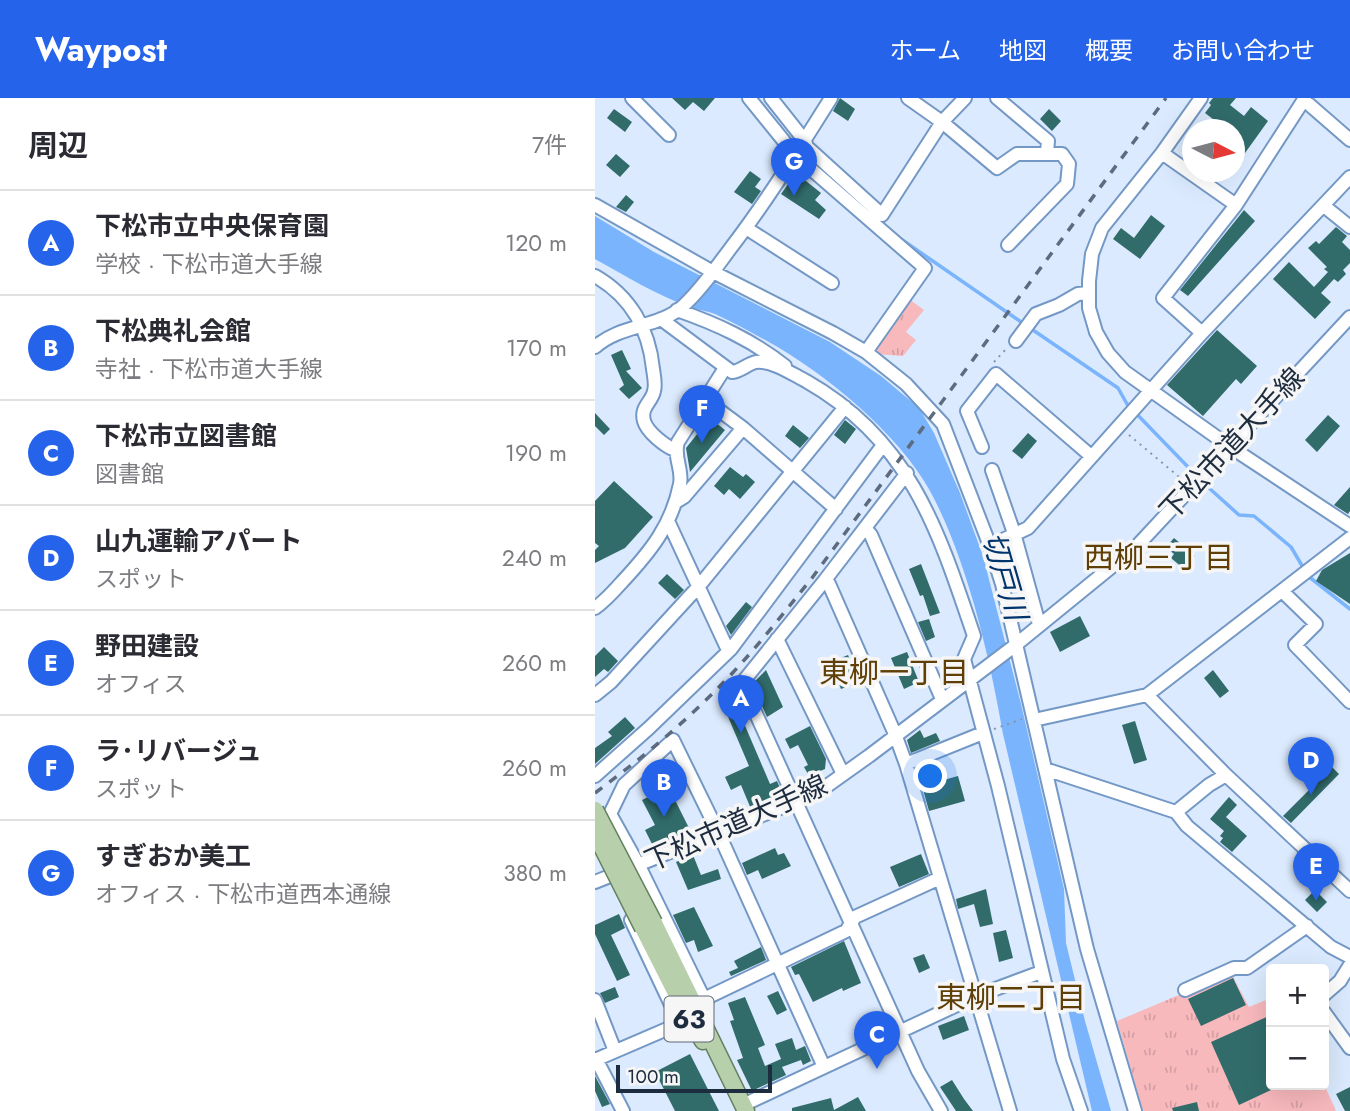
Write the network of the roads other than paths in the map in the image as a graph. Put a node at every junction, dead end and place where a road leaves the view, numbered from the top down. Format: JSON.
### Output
{"nodes":[{"id":1,"x":632,"y":98,"type":"edge"},
{"id":2,"x":748,"y":98,"type":"edge"},
{"id":3,"x":771,"y":98,"type":"edge"},
{"id":4,"x":831,"y":98,"type":"edge"},
{"id":5,"x":908,"y":98,"type":"edge"},
{"id":6,"x":965,"y":98,"type":"edge"},
{"id":7,"x":997,"y":98,"type":"edge"},
{"id":8,"x":1202,"y":98,"type":"edge"},
{"id":9,"x":1305,"y":99,"type":"edge"},
{"id":10,"x":942,"y":122,"type":"junction"},
{"id":11,"x":669,"y":135,"type":"dead end"},
{"id":12,"x":1350,"y":140,"type":"edge"},
{"id":13,"x":801,"y":149,"type":"junction"},
{"id":14,"x":1047,"y":152,"type":"junction"},
{"id":15,"x":1162,"y":152,"type":"junction"},
{"id":16,"x":1350,"y":177,"type":"edge"},
{"id":17,"x":595,"y":205,"type":"edge"},
{"id":18,"x":1236,"y":205,"type":"junction"},
{"id":19,"x":1325,"y":205,"type":"junction"},
{"id":20,"x":1350,"y":227,"type":"edge"},
{"id":21,"x":746,"y":228,"type":"junction"},
{"id":22,"x":1008,"y":245,"type":"dead end"},
{"id":23,"x":712,"y":273,"type":"junction"},
{"id":24,"x":595,"y":276,"type":"edge"},
{"id":25,"x":832,"y":283,"type":"dead end"},
{"id":26,"x":1089,"y":293,"type":"junction"},
{"id":27,"x":680,"y":308,"type":"junction"},
{"id":28,"x":1350,"y":317,"type":"edge"},
{"id":29,"x":661,"y":319,"type":"junction"},
{"id":30,"x":642,"y":324,"type":"junction"},
{"id":31,"x":1202,"y":333,"type":"junction"},
{"id":32,"x":1016,"y":341,"type":"dead end"},
{"id":33,"x":595,"y":347,"type":"edge"},
{"id":34,"x":866,"y":352,"type":"junction"},
{"id":35,"x":725,"y":368,"type":"junction"},
{"id":36,"x":794,"y":375,"type":"junction"},
{"id":37,"x":1150,"y":392,"type":"junction"},
{"id":38,"x":703,"y":399,"type":"junction"},
{"id":39,"x":845,"y":407,"type":"junction"},
{"id":40,"x":743,"y":428,"type":"junction"},
{"id":41,"x":883,"y":445,"type":"junction"},
{"id":42,"x":1229,"y":446,"type":"junction"},
{"id":43,"x":982,"y":447,"type":"dead end"},
{"id":44,"x":675,"y":450,"type":"junction"},
{"id":45,"x":1091,"y":456,"type":"junction"},
{"id":46,"x":992,"y":470,"type":"dead end"},
{"id":47,"x":792,"y":471,"type":"junction"},
{"id":48,"x":907,"y":472,"type":"junction"},
{"id":49,"x":676,"y":502,"type":"junction"},
{"id":50,"x":836,"y":509,"type":"junction"},
{"id":51,"x":668,"y":521,"type":"junction"},
{"id":52,"x":1350,"y":526,"type":"edge"},
{"id":53,"x":865,"y":528,"type":"junction"},
{"id":54,"x":1014,"y":533,"type":"junction"},
{"id":55,"x":1350,"y":538,"type":"edge"},
{"id":56,"x":990,"y":546,"type":"junction"},
{"id":57,"x":825,"y":580,"type":"junction"},
{"id":58,"x":699,"y":586,"type":"junction"},
{"id":59,"x":1282,"y":591,"type":"junction"},
{"id":60,"x":595,"y":608,"type":"edge"},
{"id":61,"x":1039,"y":624,"type":"junction"},
{"id":62,"x":777,"y":639,"type":"junction"},
{"id":63,"x":1015,"y":645,"type":"junction"},
{"id":64,"x":731,"y":649,"type":"junction"},
{"id":65,"x":971,"y":678,"type":"junction"},
{"id":66,"x":595,"y":695,"type":"edge"},
{"id":67,"x":1147,"y":695,"type":"junction"},
{"id":68,"x":942,"y":699,"type":"junction"},
{"id":69,"x":1350,"y":702,"type":"edge"},
{"id":70,"x":1032,"y":718,"type":"junction"},
{"id":71,"x":986,"y":732,"type":"junction"},
{"id":72,"x":895,"y":734,"type":"junction"},
{"id":73,"x":906,"y":765,"type":"junction"},
{"id":74,"x":1045,"y":769,"type":"junction"},
{"id":75,"x":843,"y":774,"type":"junction"},
{"id":76,"x":1226,"y":775,"type":"junction"},
{"id":77,"x":595,"y":776,"type":"edge"},
{"id":78,"x":795,"y":802,"type":"junction"},
{"id":79,"x":595,"y":810,"type":"edge"},
{"id":80,"x":1176,"y":813,"type":"junction"},
{"id":81,"x":595,"y":834,"type":"edge"},
{"id":82,"x":719,"y":834,"type":"junction"},
{"id":83,"x":595,"y":850,"type":"edge"},
{"id":84,"x":639,"y":866,"type":"junction"},
{"id":85,"x":610,"y":876,"type":"junction"},
{"id":86,"x":940,"y":878,"type":"junction"},
{"id":87,"x":595,"y":882,"type":"edge"},
{"id":88,"x":1350,"y":891,"type":"edge"},
{"id":89,"x":851,"y":925,"type":"junction"},
{"id":90,"x":649,"y":926,"type":"junction"},
{"id":91,"x":1307,"y":926,"type":"junction"},
{"id":92,"x":1350,"y":957,"type":"edge"},
{"id":93,"x":777,"y":962,"type":"junction"},
{"id":94,"x":1350,"y":965,"type":"edge"},
{"id":95,"x":1041,"y":972,"type":"junction"},
{"id":96,"x":1185,"y":990,"type":"dead end"},
{"id":97,"x":1329,"y":991,"type":"edge"},
{"id":98,"x":974,"y":997,"type":"junction"},
{"id":99,"x":595,"y":1000,"type":"edge"},
{"id":100,"x":692,"y":1010,"type":"junction"},
{"id":101,"x":1329,"y":1019,"type":"edge"},
{"id":102,"x":901,"y":1031,"type":"junction"},
{"id":103,"x":1350,"y":1048,"type":"edge"},
{"id":104,"x":615,"y":1051,"type":"junction"},
{"id":105,"x":596,"y":1060,"type":"edge"},
{"id":106,"x":824,"y":1067,"type":"junction"},
{"id":107,"x":744,"y":1108,"type":"edge"},
{"id":108,"x":622,"y":1111,"type":"edge"},
{"id":109,"x":941,"y":1111,"type":"edge"},
{"id":110,"x":1010,"y":1111,"type":"edge"},
{"id":111,"x":1081,"y":1111,"type":"edge"},
{"id":112,"x":1135,"y":1111,"type":"edge"}],
"edges":[{"from":1,"to":11,"type":"street"},
{"from":2,"to":13,"type":"street"},
{"from":3,"to":13,"type":"street"},
{"from":4,"to":13,"type":"street"},
{"from":5,"to":10,"type":"street"},
{"from":6,"to":10,"type":"street"},
{"from":7,"to":14,"type":"street"},
{"from":8,"to":15,"type":"street"},
{"from":9,"to":12,"type":"street"},
{"from":9,"to":18,"type":"street"},
{"from":10,"to":13,"type":"street"},
{"from":10,"to":14,"type":"street"},
{"from":13,"to":21,"type":"street"},
{"from":13,"to":34,"type":"street"},
{"from":14,"to":22,"type":"street"},
{"from":15,"to":18,"type":"street"},
{"from":15,"to":26,"type":"street"},
{"from":16,"to":19,"type":"street"},
{"from":17,"to":23,"type":"street"},
{"from":18,"to":31,"type":"street"},
{"from":19,"to":20,"type":"street"},
{"from":19,"to":31,"type":"street"},
{"from":21,"to":23,"type":"street"},
{"from":21,"to":25,"type":"street"},
{"from":23,"to":27,"type":"street"},
{"from":23,"to":34,"type":"street"},
{"from":24,"to":30,"type":"street"},
{"from":26,"to":32,"type":"street"},
{"from":26,"to":37,"type":"street"},
{"from":27,"to":29,"type":"street"},
{"from":27,"to":36,"type":"street"},
{"from":28,"to":42,"type":"street","name":"下松市道大手線"},
{"from":29,"to":30,"type":"street"},
{"from":29,"to":35,"type":"street"},
{"from":30,"to":33,"type":"street"},
{"from":30,"to":44,"type":"street"},
{"from":31,"to":37,"type":"street"},
{"from":34,"to":56,"type":"street"},
{"from":35,"to":36,"type":"street"},
{"from":35,"to":38,"type":"street"},
{"from":36,"to":39,"type":"street"},
{"from":37,"to":42,"type":"street"},
{"from":37,"to":45,"type":"street"},
{"from":38,"to":40,"type":"street"},
{"from":38,"to":44,"type":"street"},
{"from":39,"to":41,"type":"street"},
{"from":39,"to":47,"type":"street"},
{"from":40,"to":47,"type":"street"},
{"from":40,"to":49,"type":"street"},
{"from":41,"to":48,"type":"street"},
{"from":41,"to":50,"type":"street"},
{"from":42,"to":52,"type":"street"},
{"from":42,"to":61,"type":"street","name":"下松市道大手線"},
{"from":43,"to":45,"type":"street"},
{"from":44,"to":49,"type":"street"},
{"from":45,"to":54,"type":"street"},
{"from":46,"to":54,"type":"street"},
{"from":47,"to":50,"type":"street"},
{"from":47,"to":58,"type":"street"},
{"from":48,"to":53,"type":"street"},
{"from":48,"to":65,"type":"street"},
{"from":49,"to":51,"type":"street"},
{"from":50,"to":64,"type":"street"},
{"from":51,"to":58,"type":"street"},
{"from":51,"to":60,"type":"street"},
{"from":53,"to":57,"type":"street"},
{"from":53,"to":68,"type":"street"},
{"from":54,"to":56,"type":"street"},
{"from":54,"to":61,"type":"street"},
{"from":55,"to":59,"type":"street"},
{"from":56,"to":63,"type":"street"},
{"from":57,"to":62,"type":"street"},
{"from":57,"to":72,"type":"street"},
{"from":58,"to":64,"type":"street"},
{"from":58,"to":66,"type":"street"},
{"from":59,"to":67,"type":"street"},
{"from":59,"to":69,"type":"street"},
{"from":61,"to":63,"type":"street","name":"下松市道大手線"},
{"from":62,"to":75,"type":"street"},
{"from":62,"to":78,"type":"street"},
{"from":63,"to":65,"type":"street","name":"下松市道大手線"},
{"from":63,"to":70,"type":"street"},
{"from":64,"to":77,"type":"street"},
{"from":65,"to":68,"type":"street","name":"下松市道大手線"},
{"from":65,"to":71,"type":"street"},
{"from":67,"to":70,"type":"street"},
{"from":67,"to":76,"type":"street"},
{"from":68,"to":72,"type":"street","name":"下松市道大手線"},
{"from":70,"to":74,"type":"street"},
{"from":71,"to":73,"type":"street"},
{"from":71,"to":95,"type":"street"},
{"from":72,"to":73,"type":"street"},
{"from":72,"to":75,"type":"street","name":"下松市道大手線"},
{"from":73,"to":86,"type":"street"},
{"from":74,"to":80,"type":"street"},
{"from":74,"to":112,"type":"street"},
{"from":75,"to":78,"type":"street","name":"下松市道大手線"},
{"from":76,"to":80,"type":"street"},
{"from":76,"to":88,"type":"street"},
{"from":78,"to":82,"type":"street","name":"下松市道大手線"},
{"from":78,"to":89,"type":"street"},
{"from":79,"to":90,"type":"main road","number":"63","bridge":true},
{"from":80,"to":91,"type":"street"},
{"from":81,"to":90,"type":"main road","number":"63","bridge":true},
{"from":82,"to":84,"type":"street","name":"下松市道大手線"},
{"from":82,"to":84,"type":"street"},
{"from":82,"to":93,"type":"street"},
{"from":83,"to":85,"type":"street"},
{"from":84,"to":85,"type":"street","name":"下松市道大手線"},
{"from":84,"to":100,"type":"street"},
{"from":85,"to":87,"type":"street","name":"下松市道大手線"},
{"from":85,"to":100,"type":"street"},
{"from":86,"to":89,"type":"street"},
{"from":86,"to":98,"type":"street"},
{"from":89,"to":93,"type":"street"},
{"from":89,"to":102,"type":"street"},
{"from":90,"to":100,"type":"main road","number":"63"},
{"from":91,"to":92,"type":"street"},
{"from":91,"to":96,"type":"street"},
{"from":93,"to":100,"type":"street"},
{"from":93,"to":106,"type":"street"},
{"from":94,"to":97,"type":"street"},
{"from":95,"to":98,"type":"street"},
{"from":95,"to":111,"type":"street"},
{"from":98,"to":102,"type":"street"},
{"from":98,"to":110,"type":"street"},
{"from":99,"to":104,"type":"street"},
{"from":100,"to":104,"type":"street"},
{"from":100,"to":107,"type":"main road","number":"63"},
{"from":101,"to":103,"type":"street"},
{"from":102,"to":106,"type":"street"},
{"from":102,"to":109,"type":"street"},
{"from":104,"to":105,"type":"street"},
{"from":105,"to":108,"type":"street"},
{"from":106,"to":107,"type":"street"}]}
